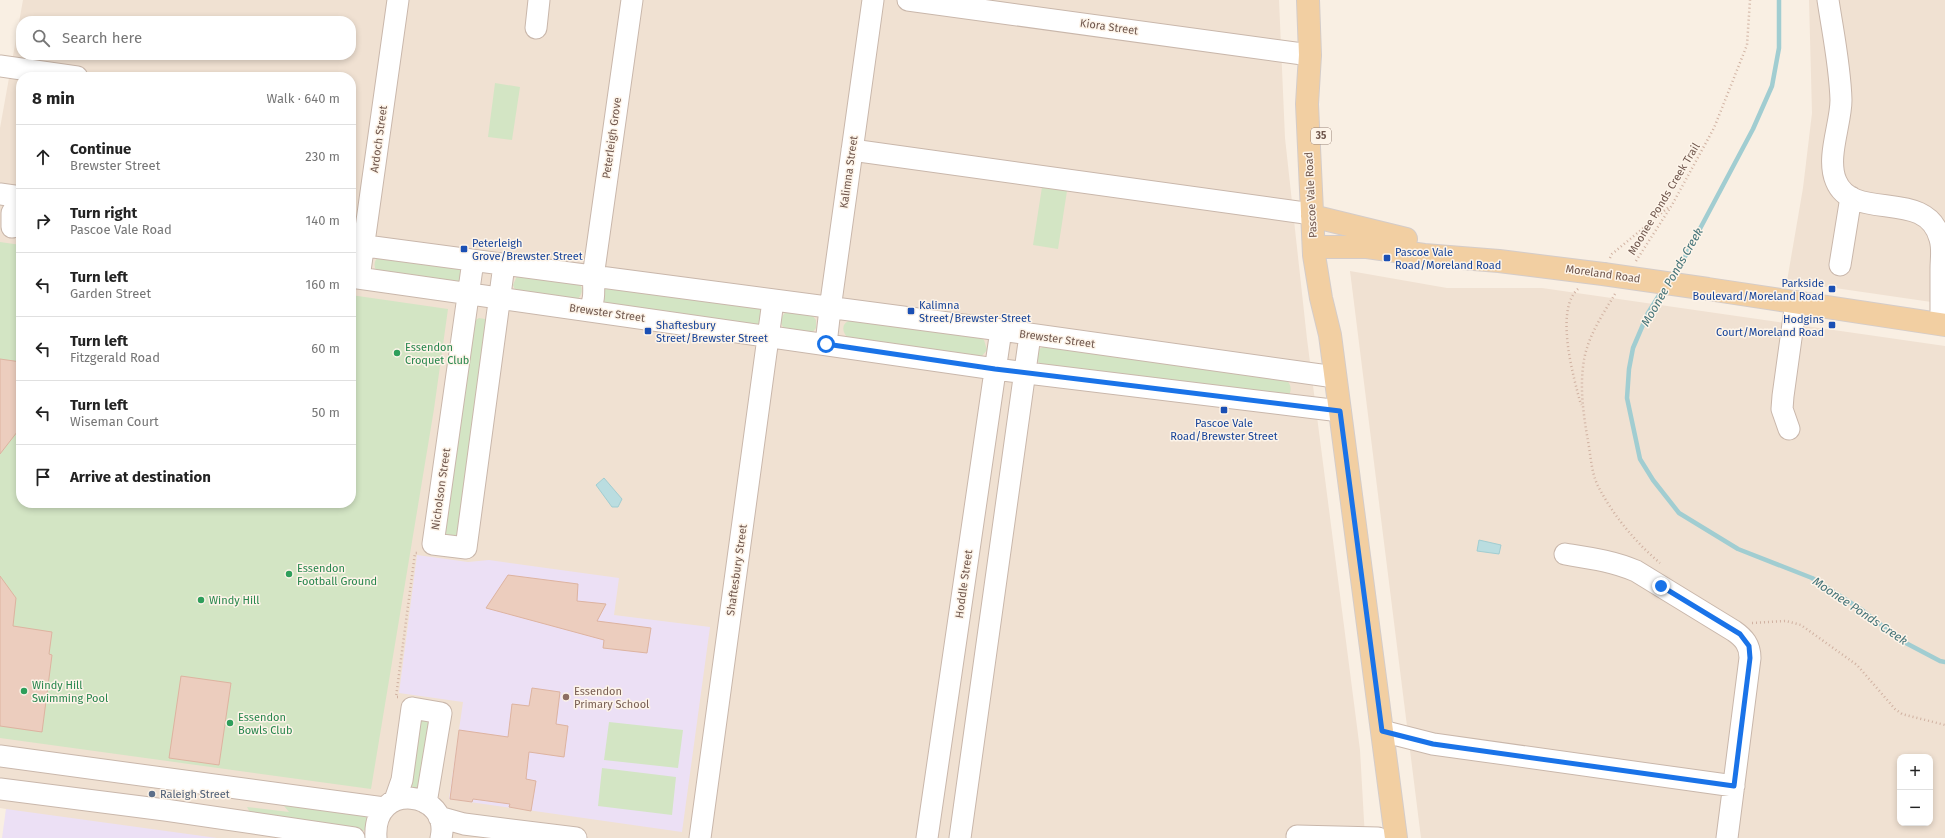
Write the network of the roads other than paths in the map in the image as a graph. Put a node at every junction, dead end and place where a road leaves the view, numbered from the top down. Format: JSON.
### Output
{"nodes":[{"id":1,"x":398,"y":0,"type":"edge"},
{"id":2,"x":539,"y":0,"type":"edge"},
{"id":3,"x":632,"y":0,"type":"edge"},
{"id":4,"x":873,"y":0,"type":"edge"},
{"id":5,"x":908,"y":0,"type":"edge"},
{"id":6,"x":1308,"y":0,"type":"edge"},
{"id":7,"x":1828,"y":0,"type":"edge"},
{"id":8,"x":536,"y":28,"type":"dead end"},
{"id":9,"x":1310,"y":55,"type":"junction"},
{"id":10,"x":0,"y":66,"type":"edge"},
{"id":11,"x":42,"y":72,"type":"edge"},
{"id":12,"x":852,"y":150,"type":"junction"},
{"id":13,"x":0,"y":194,"type":"edge"},
{"id":14,"x":16,"y":197,"type":"edge"},
{"id":15,"x":1851,"y":198,"type":"junction"},
{"id":16,"x":16,"y":206,"type":"edge"},
{"id":17,"x":1317,"y":216,"type":"junction"},
{"id":18,"x":1939,"y":220,"type":"edge"},
{"id":19,"x":11,"y":227,"type":"edge"},
{"id":20,"x":357,"y":245,"type":"edge"},
{"id":21,"x":1321,"y":247,"type":"junction"},
{"id":22,"x":356,"y":261,"type":"edge"},
{"id":23,"x":473,"y":261,"type":"junction"},
{"id":24,"x":1499,"y":261,"type":"junction"},
{"id":25,"x":504,"y":265,"type":"junction"},
{"id":26,"x":1840,"y":265,"type":"dead end"},
{"id":27,"x":593,"y":276,"type":"junction"},
{"id":28,"x":356,"y":277,"type":"edge"},
{"id":29,"x":468,"y":293,"type":"junction"},
{"id":30,"x":500,"y":298,"type":"junction"},
{"id":31,"x":773,"y":301,"type":"junction"},
{"id":32,"x":1796,"y":302,"type":"junction"},
{"id":33,"x":830,"y":309,"type":"junction"},
{"id":34,"x":589,"y":311,"type":"junction"},
{"id":35,"x":1943,"y":324,"type":"edge"},
{"id":36,"x":1001,"y":330,"type":"junction"},
{"id":37,"x":1030,"y":335,"type":"junction"},
{"id":38,"x":769,"y":336,"type":"junction"},
{"id":39,"x":826,"y":344,"type":"junction"},
{"id":40,"x":995,"y":369,"type":"junction"},
{"id":41,"x":1024,"y":373,"type":"junction"},
{"id":42,"x":1335,"y":377,"type":"junction"},
{"id":43,"x":1340,"y":411,"type":"junction"},
{"id":44,"x":1789,"y":429,"type":"dead end"},
{"id":45,"x":1565,"y":554,"type":"dead end"},
{"id":46,"x":958,"y":623,"type":"junction"},
{"id":47,"x":990,"y":628,"type":"junction"},
{"id":48,"x":1383,"y":740,"type":"junction"},
{"id":49,"x":0,"y":756,"type":"edge"},
{"id":50,"x":1734,"y":786,"type":"junction"},
{"id":51,"x":0,"y":789,"type":"edge"},
{"id":52,"x":390,"y":804,"type":"junction"},
{"id":53,"x":433,"y":810,"type":"junction"},
{"id":54,"x":1296,"y":836,"type":"dead end"},
{"id":55,"x":354,"y":838,"type":"edge"},
{"id":56,"x":376,"y":838,"type":"edge"},
{"id":57,"x":441,"y":838,"type":"edge"},
{"id":58,"x":576,"y":838,"type":"edge"},
{"id":59,"x":700,"y":838,"type":"edge"},
{"id":60,"x":927,"y":838,"type":"edge"},
{"id":61,"x":960,"y":838,"type":"edge"},
{"id":62,"x":1378,"y":838,"type":"edge"},
{"id":63,"x":1396,"y":838,"type":"edge"},
{"id":64,"x":1727,"y":838,"type":"edge"}],
"edges":[{"from":1,"to":20,"type":"street","name":"Ardoch Street"},
{"from":2,"to":8,"type":"street"},
{"from":3,"to":27,"type":"street","name":"Peterleigh Grove"},
{"from":4,"to":12,"type":"street","name":"Kalimna Street"},
{"from":5,"to":9,"type":"street","name":"Kiora Street"},
{"from":6,"to":9,"type":"main road","name":"Pascoe Vale Road","number":"35"},
{"from":7,"to":15,"type":"street"},
{"from":9,"to":17,"type":"main road","name":"Pascoe Vale Road","number":"35"},
{"from":10,"to":11,"type":"street"},
{"from":12,"to":17,"type":"street"},
{"from":12,"to":33,"type":"street","name":"Kalimna Street"},
{"from":13,"to":14,"type":"street"},
{"from":15,"to":18,"type":"street"},
{"from":15,"to":26,"type":"street"},
{"from":16,"to":19,"type":"street"},
{"from":17,"to":21,"type":"main road","name":"Pascoe Vale Road","number":"35"},
{"from":17,"to":24,"type":"main road","name":"Moreland Road"},
{"from":18,"to":35,"type":"street"},
{"from":20,"to":22,"type":"street","name":"Ardoch Street"},
{"from":20,"to":23,"type":"street","name":"Brewster Street"},
{"from":21,"to":24,"type":"main road","name":"Moreland Road"},
{"from":21,"to":42,"type":"main road","name":"Pascoe Vale Road","number":"35"},
{"from":23,"to":25,"type":"street","name":"Brewster Street"},
{"from":23,"to":29,"type":"street","name":"Nicholson Street"},
{"from":24,"to":32,"type":"main road","name":"Moreland Road","bridge":true},
{"from":25,"to":27,"type":"street","name":"Brewster Street"},
{"from":25,"to":30,"type":"street","name":"Nicholson Street"},
{"from":27,"to":31,"type":"street","name":"Brewster Street"},
{"from":27,"to":34,"type":"street","name":"Peterleigh Grove"},
{"from":28,"to":29,"type":"street","name":"Brewster Street"},
{"from":29,"to":30,"type":"street","name":"Brewster Street"},
{"from":29,"to":30,"type":"street","name":"Nicholson Street"},
{"from":30,"to":34,"type":"street","name":"Brewster Street"},
{"from":31,"to":33,"type":"street","name":"Brewster Street"},
{"from":31,"to":38,"type":"street","name":"Shaftesbury Street"},
{"from":32,"to":35,"type":"main road","name":"Moreland Road"},
{"from":32,"to":44,"type":"street"},
{"from":33,"to":36,"type":"street","name":"Brewster Street"},
{"from":33,"to":39,"type":"street","name":"Kalimna Street"},
{"from":34,"to":38,"type":"street","name":"Brewster Street"},
{"from":36,"to":37,"type":"street","name":"Brewster Street"},
{"from":36,"to":40,"type":"street","name":"Hoddle Street"},
{"from":37,"to":41,"type":"street"},
{"from":37,"to":42,"type":"street","name":"Brewster Street"},
{"from":38,"to":39,"type":"street","name":"Brewster Street"},
{"from":38,"to":59,"type":"street","name":"Shaftesbury Street"},
{"from":39,"to":40,"type":"street","name":"Brewster Street"},
{"from":40,"to":41,"type":"street","name":"Brewster Street"},
{"from":40,"to":46,"type":"street","name":"Hoddle Street"},
{"from":41,"to":43,"type":"street","name":"Brewster Street"},
{"from":41,"to":47,"type":"street"},
{"from":42,"to":43,"type":"main road","name":"Pascoe Vale Road","number":"35"},
{"from":43,"to":48,"type":"main road","name":"Pascoe Vale Road","number":"35"},
{"from":45,"to":50,"type":"street"},
{"from":46,"to":47,"type":"street"},
{"from":46,"to":60,"type":"street","name":"Hoddle Street"},
{"from":47,"to":61,"type":"street"},
{"from":48,"to":50,"type":"street"},
{"from":48,"to":63,"type":"main road","name":"Pascoe Vale Road","number":"35"},
{"from":49,"to":52,"type":"street"},
{"from":50,"to":64,"type":"street"},
{"from":51,"to":55,"type":"street"},
{"from":52,"to":53,"type":"street"},
{"from":52,"to":53,"type":"street"},
{"from":52,"to":56,"type":"street"},
{"from":53,"to":57,"type":"street"},
{"from":53,"to":58,"type":"street"},
{"from":54,"to":62,"type":"street"}]}
